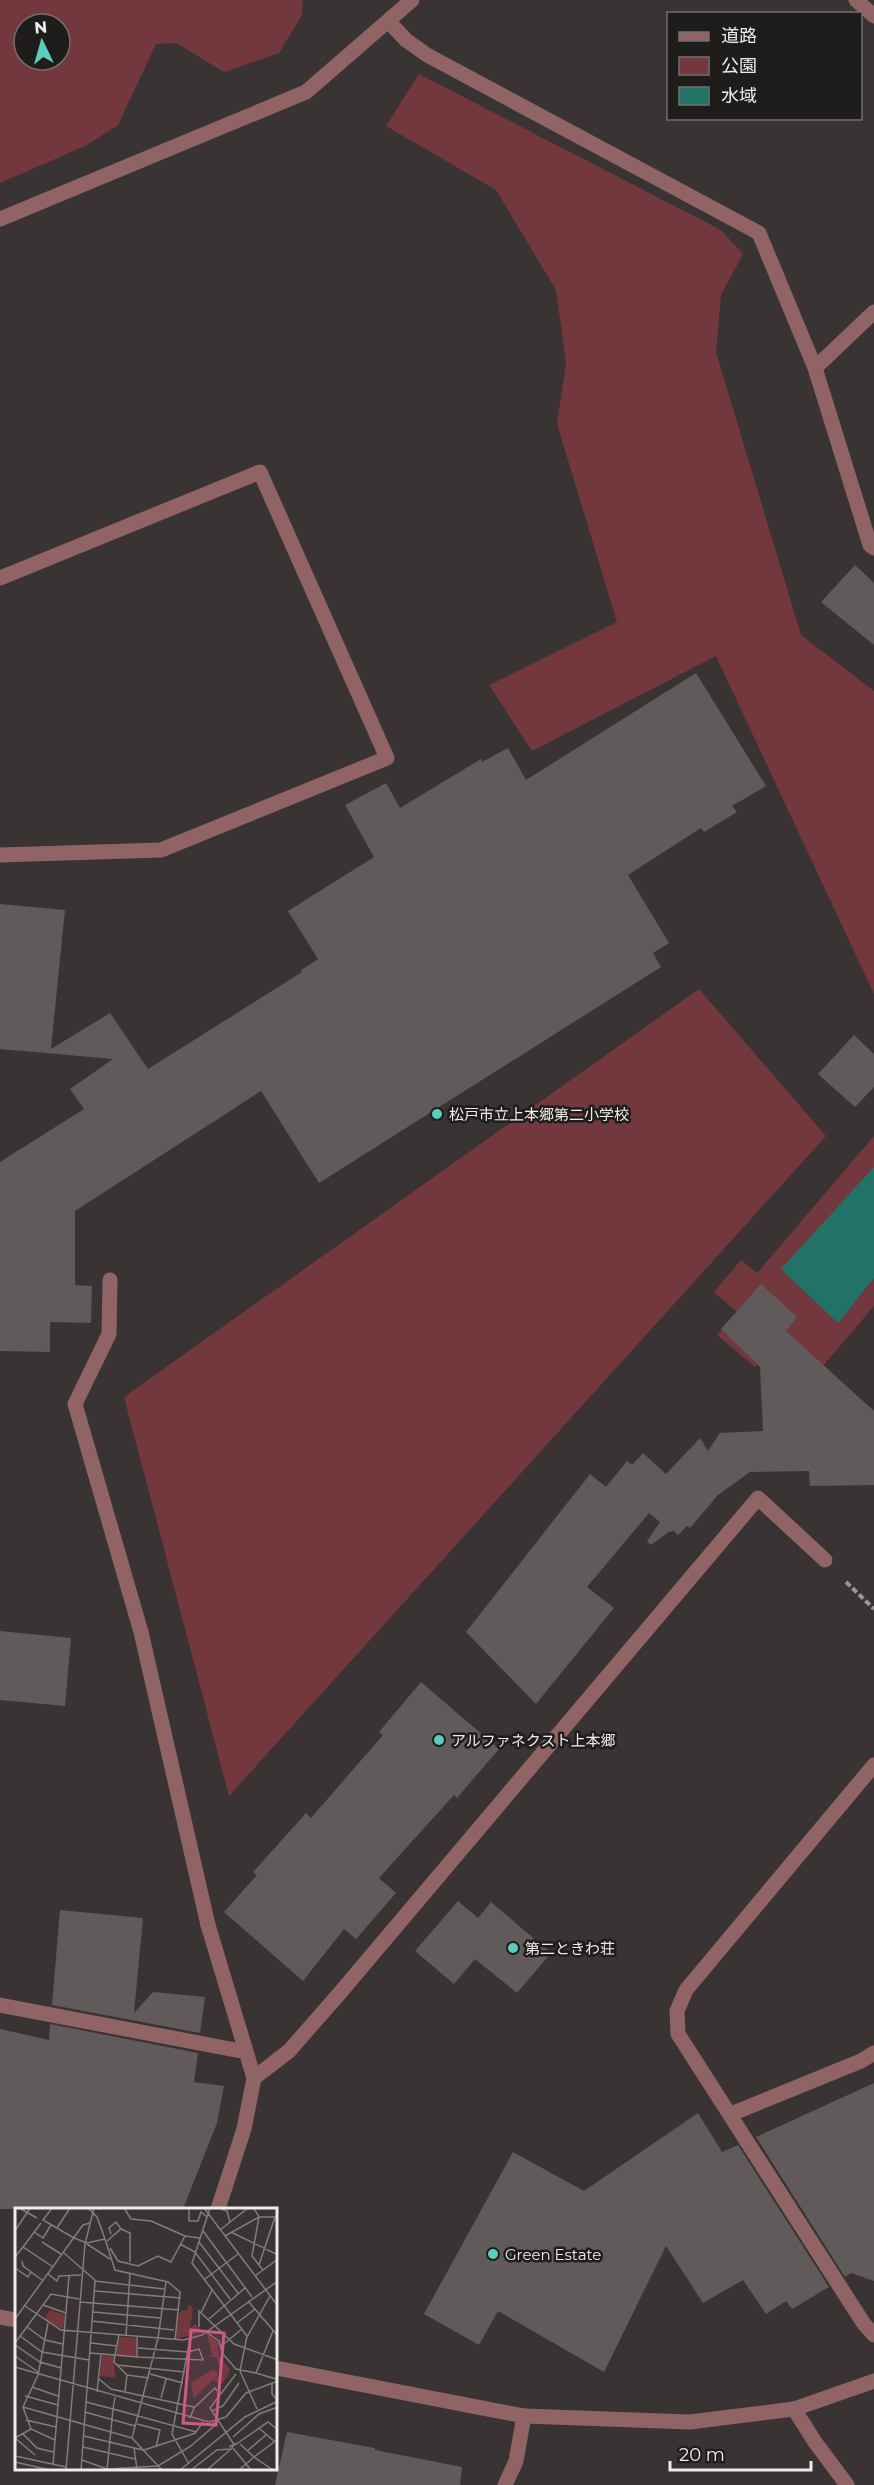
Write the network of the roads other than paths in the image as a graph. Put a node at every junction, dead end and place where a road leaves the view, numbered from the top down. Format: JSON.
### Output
{"nodes":[{"id":1,"x":412,"y":0,"type":"edge"},
{"id":2,"x":856,"y":0,"type":"edge"},
{"id":3,"x":874,"y":16,"type":"edge"},
{"id":4,"x":389,"y":22,"type":"junction"},
{"id":5,"x":0,"y":219,"type":"edge"},
{"id":6,"x":874,"y":312,"type":"edge"},
{"id":7,"x":815,"y":368,"type":"junction"},
{"id":8,"x":874,"y":548,"type":"edge"},
{"id":9,"x":0,"y":578,"type":"edge"},
{"id":10,"x":0,"y":855,"type":"edge"},
{"id":11,"x":110,"y":1280,"type":"dead end"},
{"id":12,"x":825,"y":1560,"type":"dead end"},
{"id":13,"x":874,"y":1765,"type":"edge"},
{"id":14,"x":0,"y":2005,"type":"edge"},
{"id":15,"x":246,"y":2052,"type":"junction"},
{"id":16,"x":874,"y":2053,"type":"edge"},
{"id":17,"x":254,"y":2078,"type":"junction"},
{"id":18,"x":731,"y":2114,"type":"junction"},
{"id":19,"x":218,"y":2208,"type":"edge"},
{"id":20,"x":0,"y":2318,"type":"edge"},
{"id":21,"x":15,"y":2320,"type":"edge"},
{"id":22,"x":874,"y":2335,"type":"edge"},
{"id":23,"x":278,"y":2368,"type":"edge"},
{"id":24,"x":874,"y":2380,"type":"edge"},
{"id":25,"x":794,"y":2409,"type":"junction"},
{"id":26,"x":524,"y":2416,"type":"junction"},
{"id":27,"x":505,"y":2485,"type":"edge"},
{"id":28,"x":847,"y":2485,"type":"edge"}],
"edges":[{"from":1,"to":4,"type":"street"},
{"from":2,"to":3,"type":"street"},
{"from":4,"to":5,"type":"street"},
{"from":4,"to":7,"type":"street"},
{"from":6,"to":7,"type":"street"},
{"from":7,"to":8,"type":"street"},
{"from":9,"to":10,"type":"street"},
{"from":11,"to":15,"type":"street"},
{"from":12,"to":17,"type":"street"},
{"from":13,"to":18,"type":"street"},
{"from":14,"to":15,"type":"street"},
{"from":15,"to":17,"type":"street"},
{"from":16,"to":18,"type":"street"},
{"from":17,"to":19,"type":"street"},
{"from":18,"to":22,"type":"street"},
{"from":20,"to":21,"type":"street"},
{"from":23,"to":26,"type":"street"},
{"from":24,"to":25,"type":"street"},
{"from":25,"to":26,"type":"street"},
{"from":25,"to":28,"type":"street"},
{"from":26,"to":27,"type":"street"}]}
